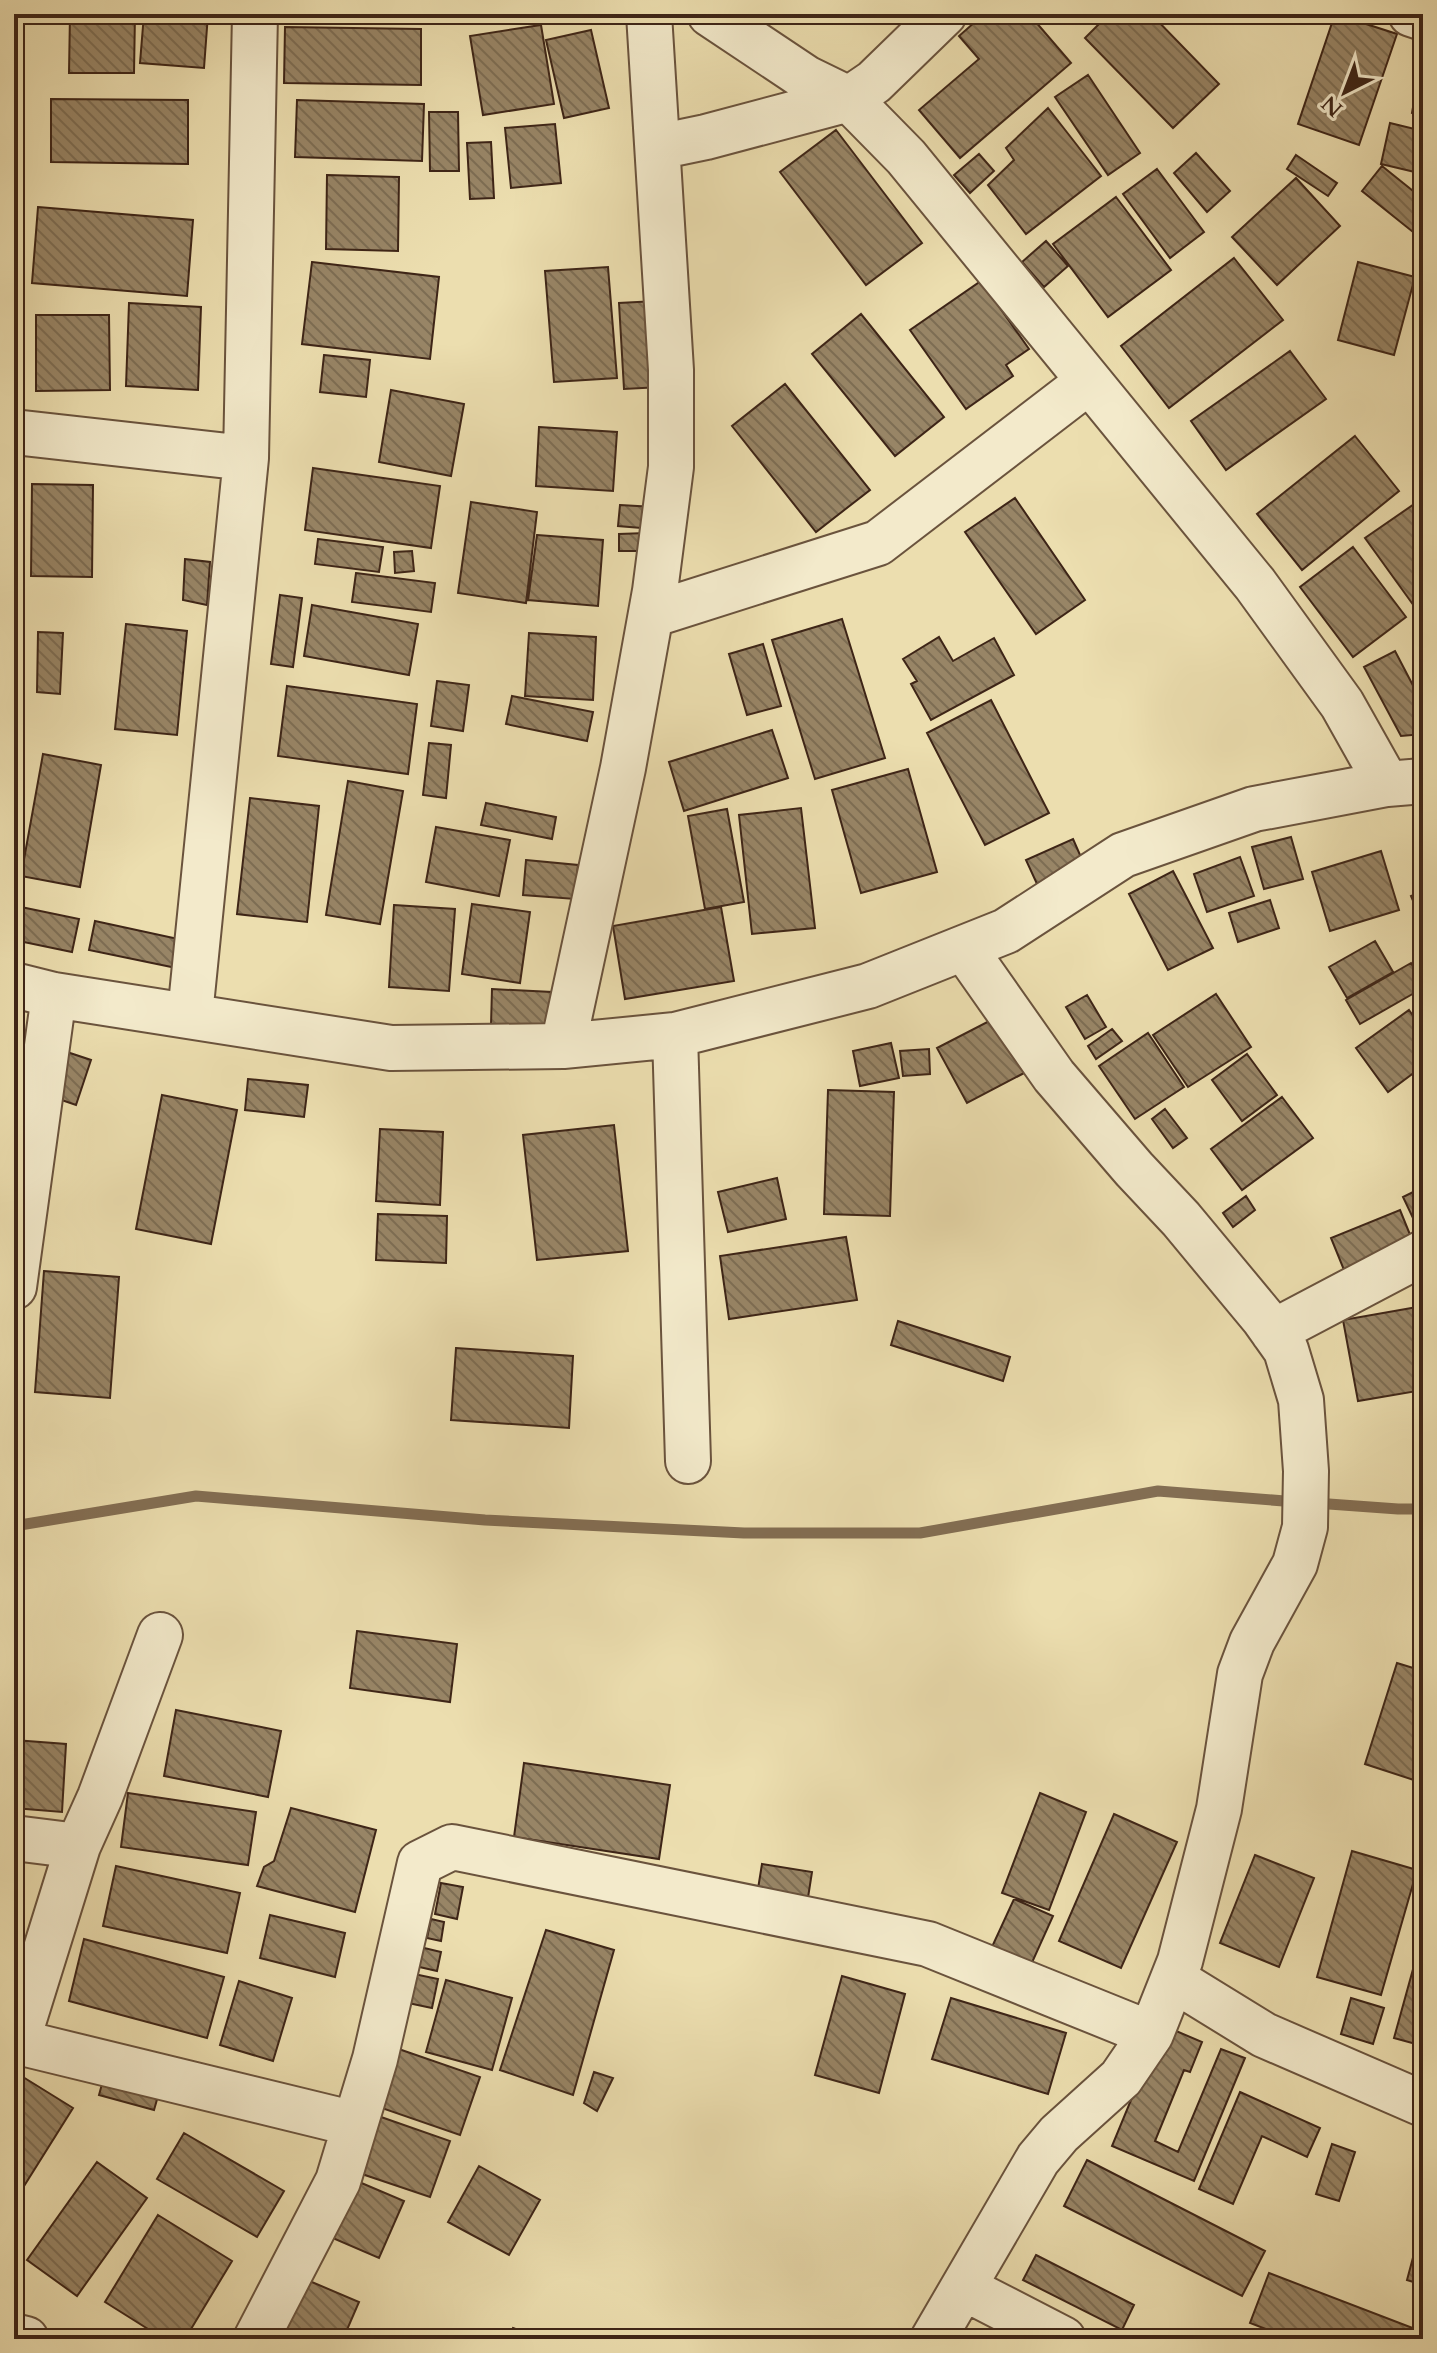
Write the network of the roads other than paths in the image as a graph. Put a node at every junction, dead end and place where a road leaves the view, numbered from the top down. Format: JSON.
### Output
{"nodes":[{"id":1,"x":255,"y":14,"type":"edge"},
{"id":2,"x":649,"y":14,"type":"edge"},
{"id":3,"x":710,"y":14,"type":"edge"},
{"id":4,"x":944,"y":14,"type":"edge"},
{"id":5,"x":1411,"y":14,"type":"edge"},
{"id":6,"x":1423,"y":18,"type":"edge"},
{"id":7,"x":849,"y":99,"type":"junction"},
{"id":8,"x":658,"y":147,"type":"junction"},
{"id":9,"x":1088,"y":382,"type":"junction"},
{"id":10,"x":14,"y":432,"type":"edge"},
{"id":11,"x":246,"y":458,"type":"junction"},
{"id":12,"x":651,"y":615,"type":"junction"},
{"id":13,"x":1405,"y":782,"type":"edge"},
{"id":14,"x":964,"y":948,"type":"junction"},
{"id":15,"x":34,"y":990,"type":"edge"},
{"id":16,"x":190,"y":1015,"type":"junction"},
{"id":17,"x":675,"y":1035,"type":"junction"},
{"id":18,"x":563,"y":1046,"type":"junction"},
{"id":19,"x":1423,"y":1253,"type":"edge"},
{"id":20,"x":14,"y":1287,"type":"edge"},
{"id":21,"x":1273,"y":1332,"type":"junction"},
{"id":22,"x":688,"y":1461,"type":"dead end"},
{"id":23,"x":160,"y":1635,"type":"dead end"},
{"id":24,"x":14,"y":1838,"type":"edge"},
{"id":25,"x":78,"y":1846,"type":"junction"},
{"id":26,"x":1173,"y":1979,"type":"junction"},
{"id":27,"x":1151,"y":2034,"type":"junction"},
{"id":28,"x":15,"y":2042,"type":"edge"},
{"id":29,"x":1423,"y":2104,"type":"edge"},
{"id":30,"x":355,"y":2124,"type":"junction"},
{"id":31,"x":964,"y":2288,"type":"junction"},
{"id":32,"x":14,"y":2336,"type":"edge"},
{"id":33,"x":26,"y":2339,"type":"edge"},
{"id":34,"x":256,"y":2339,"type":"edge"},
{"id":35,"x":933,"y":2339,"type":"edge"},
{"id":36,"x":1063,"y":2339,"type":"edge"}],
"edges":[{"from":1,"to":11,"type":"street"},
{"from":2,"to":8,"type":"street"},
{"from":3,"to":7,"type":"street"},
{"from":4,"to":7,"type":"street"},
{"from":5,"to":6,"type":"street"},
{"from":7,"to":8,"type":"street"},
{"from":7,"to":9,"type":"street"},
{"from":8,"to":12,"type":"street"},
{"from":9,"to":12,"type":"street"},
{"from":9,"to":13,"type":"street"},
{"from":10,"to":11,"type":"street"},
{"from":11,"to":16,"type":"street"},
{"from":12,"to":18,"type":"street"},
{"from":13,"to":14,"type":"street"},
{"from":14,"to":17,"type":"street"},
{"from":14,"to":21,"type":"street"},
{"from":15,"to":16,"type":"street"},
{"from":15,"to":20,"type":"street"},
{"from":16,"to":18,"type":"street"},
{"from":17,"to":18,"type":"street"},
{"from":17,"to":22,"type":"street"},
{"from":19,"to":21,"type":"street"},
{"from":21,"to":26,"type":"street"},
{"from":23,"to":25,"type":"street"},
{"from":24,"to":25,"type":"street"},
{"from":25,"to":28,"type":"street"},
{"from":26,"to":27,"type":"street"},
{"from":26,"to":29,"type":"street"},
{"from":27,"to":30,"type":"street"},
{"from":27,"to":31,"type":"street"},
{"from":28,"to":30,"type":"street"},
{"from":30,"to":34,"type":"street"},
{"from":31,"to":35,"type":"street"},
{"from":31,"to":36,"type":"street"},
{"from":32,"to":33,"type":"street"}]}
